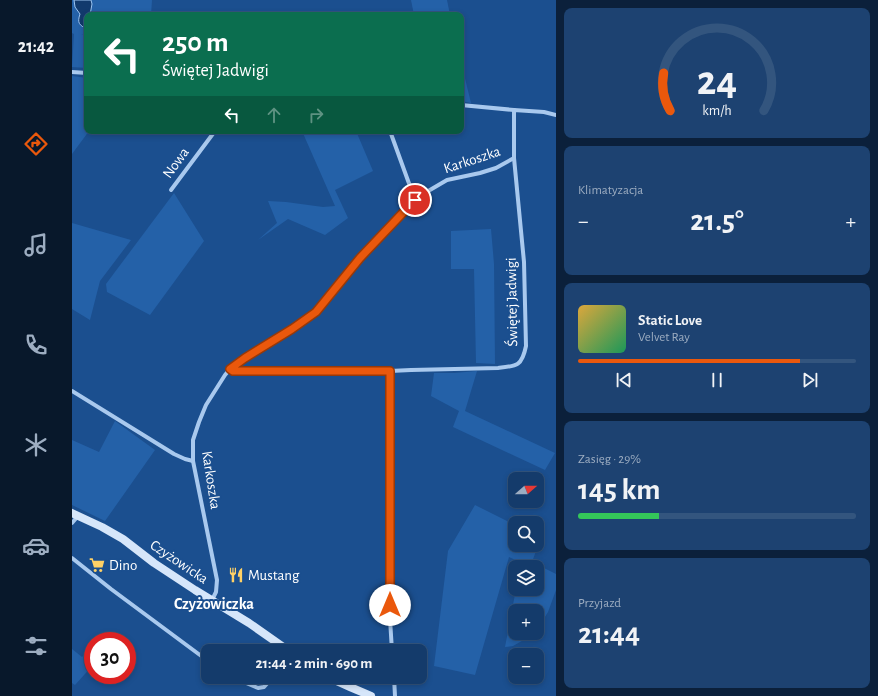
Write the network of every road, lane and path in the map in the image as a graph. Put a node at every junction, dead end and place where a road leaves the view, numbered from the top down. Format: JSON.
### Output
{"nodes":[{"id":1,"x":72,"y":72,"type":"edge"},
{"id":2,"x":84,"y":73,"type":"edge"},
{"id":3,"x":464,"y":105,"type":"edge"},
{"id":4,"x":514,"y":110,"type":"junction"},
{"id":5,"x":556,"y":115,"type":"edge"},
{"id":6,"x":213,"y":134,"type":"edge"},
{"id":7,"x":391,"y":134,"type":"edge"},
{"id":8,"x":514,"y":158,"type":"junction"},
{"id":9,"x":171,"y":190,"type":"dead end"},
{"id":10,"x":415,"y":200,"type":"junction"},
{"id":11,"x":230,"y":369,"type":"junction"},
{"id":12,"x":390,"y":371,"type":"junction"},
{"id":13,"x":72,"y":391,"type":"edge"},
{"id":14,"x":193,"y":461,"type":"junction"},
{"id":15,"x":75,"y":515,"type":"edge"},
{"id":16,"x":72,"y":523,"type":"edge"},
{"id":17,"x":72,"y":558,"type":"edge"},
{"id":18,"x":212,"y":600,"type":"junction"},
{"id":19,"x":279,"y":644,"type":"edge"},
{"id":20,"x":392,"y":644,"type":"edge"},
{"id":21,"x":201,"y":656,"type":"edge"},
{"id":22,"x":249,"y":684,"type":"edge"},
{"id":23,"x":267,"y":684,"type":"edge"},
{"id":24,"x":343,"y":684,"type":"edge"},
{"id":25,"x":394,"y":684,"type":"edge"},
{"id":26,"x":371,"y":696,"type":"edge"},
{"id":27,"x":395,"y":696,"type":"edge"}],
"edges":[{"from":1,"to":2,"type":"street"},
{"from":3,"to":4,"type":"street"},
{"from":4,"to":5,"type":"street"},
{"from":4,"to":8,"type":"street","name":"Karkoszka"},
{"from":6,"to":9,"type":"street","name":"Nowa"},
{"from":7,"to":10,"type":"street"},
{"from":8,"to":10,"type":"street","name":"Karkoszka"},
{"from":8,"to":12,"type":"street","name":"Świętej Jadwigi"},
{"from":10,"to":11,"type":"street","name":"Karkoszka"},
{"from":11,"to":12,"type":"street","name":"Świętej Jadwigi"},
{"from":11,"to":14,"type":"street","name":"Karkoszka"},
{"from":12,"to":20,"type":"street"},
{"from":13,"to":14,"type":"street"},
{"from":14,"to":18,"type":"street","name":"Karkoszka"},
{"from":15,"to":16,"type":"street"},
{"from":15,"to":18,"type":"street","name":"Czyżowicka"},
{"from":17,"to":21,"type":"street"},
{"from":18,"to":19,"type":"street","name":"Czyżowicka"},
{"from":22,"to":23,"type":"street"},
{"from":24,"to":26,"type":"street"},
{"from":25,"to":27,"type":"street"}]}
